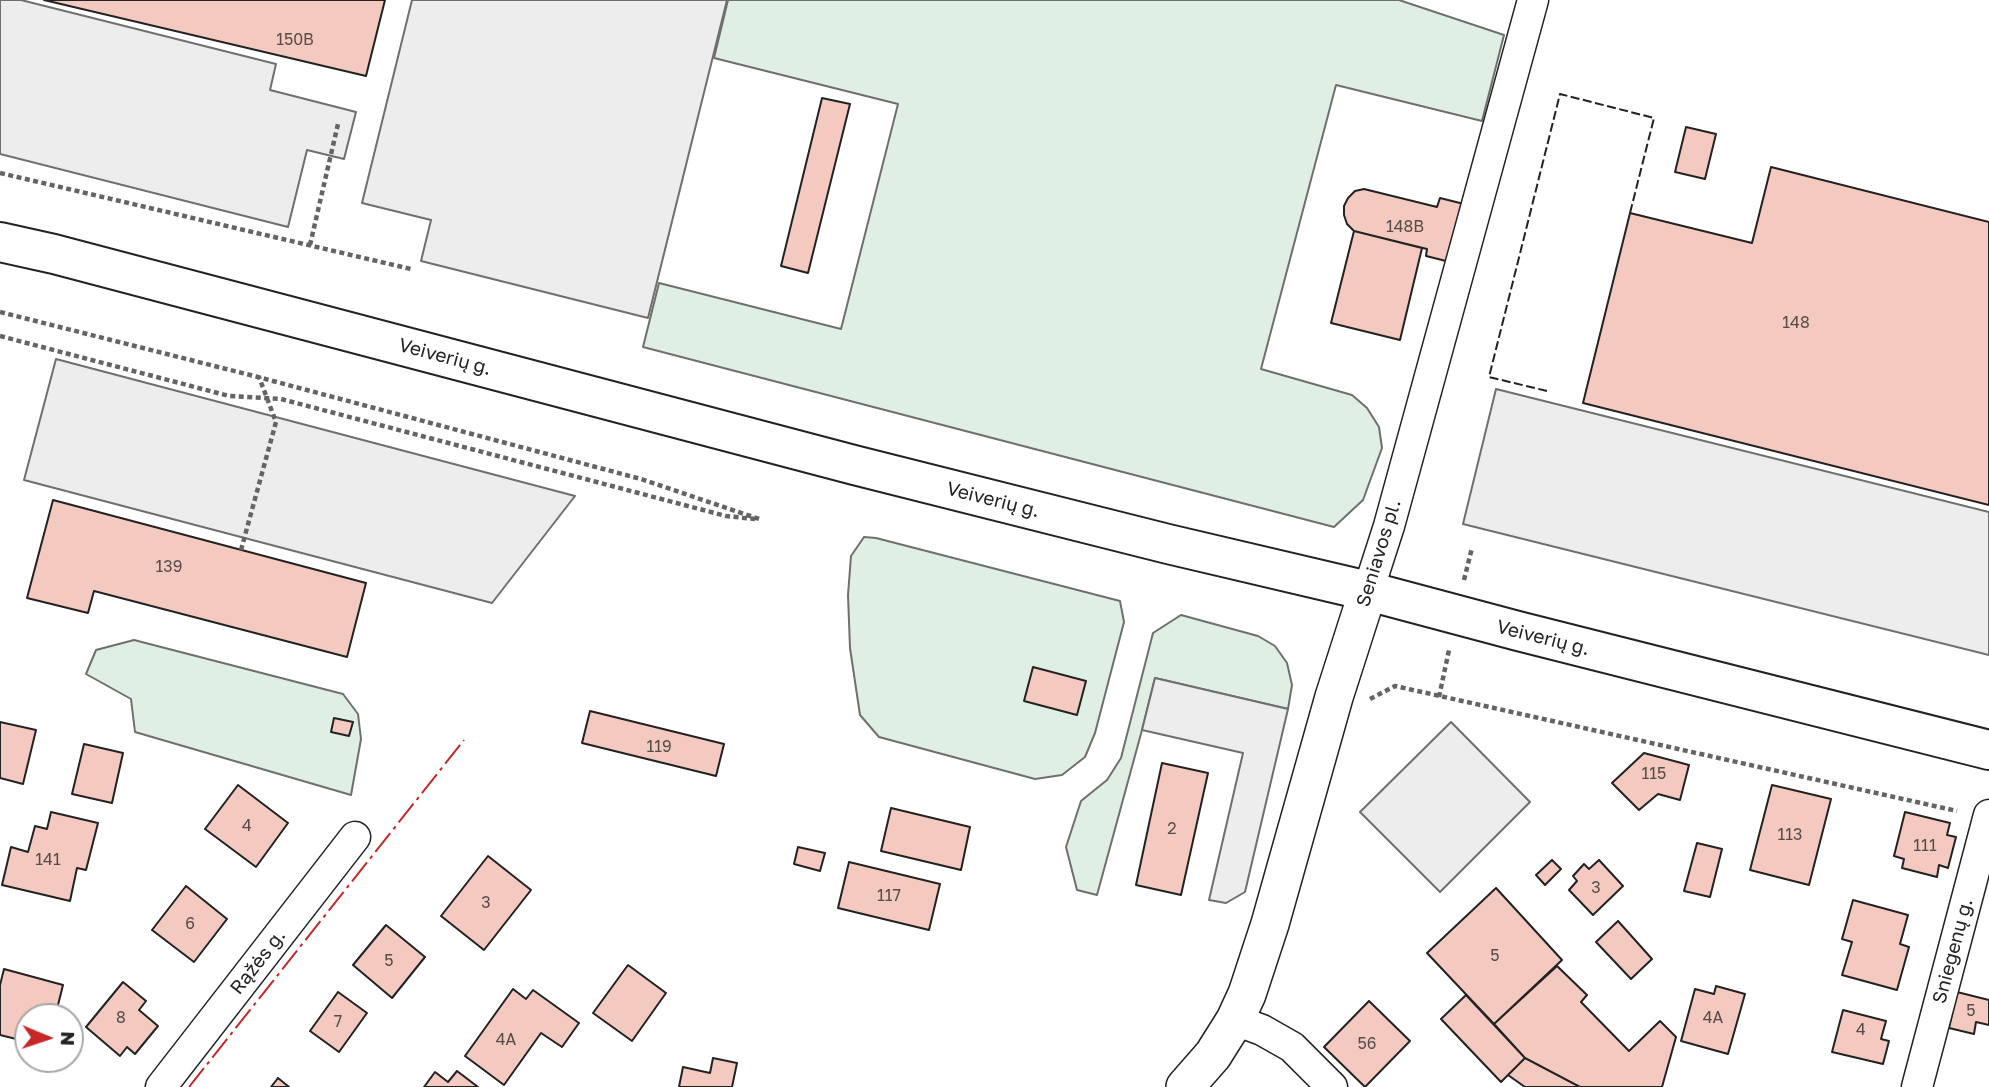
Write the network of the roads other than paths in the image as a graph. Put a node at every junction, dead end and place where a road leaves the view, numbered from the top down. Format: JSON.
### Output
{"nodes":[{"id":1,"x":1533,"y":0,"type":"edge"},
{"id":2,"x":0,"y":242,"type":"edge"},
{"id":3,"x":1368,"y":591,"type":"junction"},
{"id":4,"x":1989,"y":750,"type":"edge"},
{"id":5,"x":1989,"y":816,"type":"edge"},
{"id":6,"x":355,"y":837,"type":"dead end"},
{"id":7,"x":1235,"y":1020,"type":"junction"},
{"id":8,"x":160,"y":1087,"type":"edge"},
{"id":9,"x":1185,"y":1087,"type":"edge"},
{"id":10,"x":1332,"y":1087,"type":"edge"},
{"id":11,"x":1917,"y":1087,"type":"edge"}],
"edges":[{"from":1,"to":3,"type":"street","name":"Seniavos pl."},
{"from":2,"to":3,"type":"main road","name":"Veiverių g."},
{"from":3,"to":4,"type":"main road","name":"Veiverių g."},
{"from":3,"to":7,"type":"street","name":"Seniavos pl."},
{"from":5,"to":11,"type":"street","name":"Sniegenų g."},
{"from":6,"to":8,"type":"street","name":"Rąžės g."},
{"from":7,"to":9,"type":"street","name":"Seniavos pl."},
{"from":7,"to":10,"type":"street"}]}
